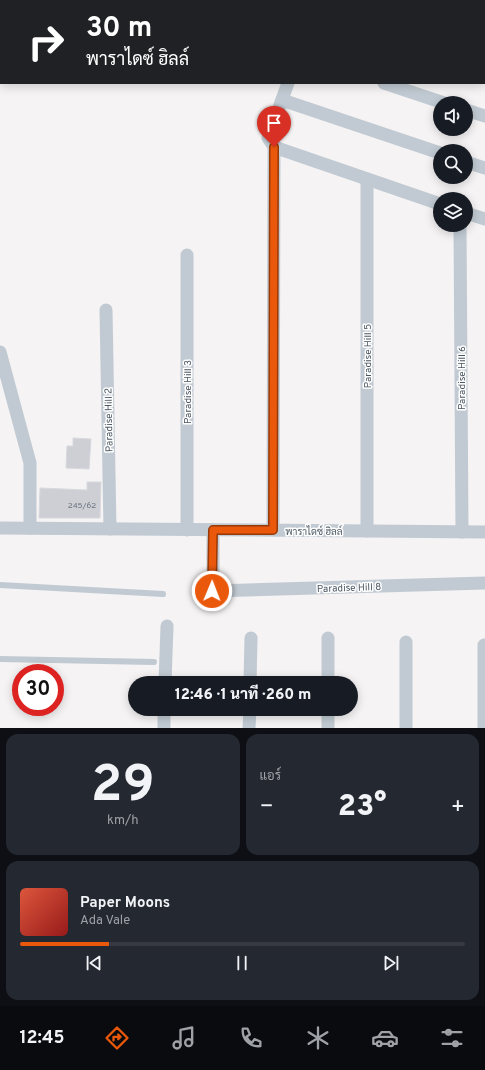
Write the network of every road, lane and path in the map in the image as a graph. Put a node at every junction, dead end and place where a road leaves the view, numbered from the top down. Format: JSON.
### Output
{"nodes":[{"id":1,"x":288,"y":84,"type":"edge"},
{"id":2,"x":387,"y":84,"type":"edge"},
{"id":3,"x":433,"y":99,"type":"edge"},
{"id":4,"x":282,"y":100,"type":"junction"},
{"id":5,"x":473,"y":112,"type":"edge"},
{"id":6,"x":485,"y":116,"type":"edge"},
{"id":7,"x":274,"y":147,"type":"junction"},
{"id":8,"x":433,"y":151,"type":"edge"},
{"id":9,"x":473,"y":164,"type":"edge"},
{"id":10,"x":485,"y":168,"type":"edge"},
{"id":11,"x":368,"y":180,"type":"junction"},
{"id":12,"x":433,"y":202,"type":"edge"},
{"id":13,"x":473,"y":215,"type":"edge"},
{"id":14,"x":485,"y":219,"type":"edge"},
{"id":15,"x":460,"y":232,"type":"edge"},
{"id":16,"x":186,"y":255,"type":"dead end"},
{"id":17,"x":106,"y":310,"type":"dead end"},
{"id":18,"x":0,"y":352,"type":"edge"},
{"id":19,"x":0,"y":528,"type":"edge"},
{"id":20,"x":30,"y":528,"type":"junction"},
{"id":21,"x":110,"y":529,"type":"junction"},
{"id":22,"x":187,"y":530,"type":"junction"},
{"id":23,"x":213,"y":530,"type":"junction"},
{"id":24,"x":273,"y":530,"type":"junction"},
{"id":25,"x":367,"y":531,"type":"junction"},
{"id":26,"x":462,"y":532,"type":"junction"},
{"id":27,"x":485,"y":532,"type":"edge"},
{"id":28,"x":485,"y":583,"type":"edge"},
{"id":29,"x":0,"y":585,"type":"edge"},
{"id":30,"x":163,"y":594,"type":"dead end"},
{"id":31,"x":167,"y":626,"type":"dead end"},
{"id":32,"x":251,"y":638,"type":"dead end"},
{"id":33,"x":328,"y":638,"type":"dead end"},
{"id":34,"x":406,"y":642,"type":"dead end"},
{"id":35,"x":484,"y":645,"type":"edge"},
{"id":36,"x":0,"y":659,"type":"edge"},
{"id":37,"x":154,"y":662,"type":"dead end"},
{"id":38,"x":165,"y":676,"type":"edge"},
{"id":39,"x":250,"y":676,"type":"edge"},
{"id":40,"x":328,"y":676,"type":"edge"},
{"id":41,"x":164,"y":716,"type":"edge"},
{"id":42,"x":250,"y":716,"type":"edge"},
{"id":43,"x":328,"y":716,"type":"edge"},
{"id":44,"x":164,"y":728,"type":"edge"},
{"id":45,"x":249,"y":728,"type":"edge"},
{"id":46,"x":328,"y":728,"type":"edge"},
{"id":47,"x":406,"y":728,"type":"edge"},
{"id":48,"x":484,"y":728,"type":"edge"}],
"edges":[{"from":1,"to":4,"type":"street"},
{"from":2,"to":3,"type":"street"},
{"from":4,"to":7,"type":"street"},
{"from":4,"to":8,"type":"street"},
{"from":5,"to":6,"type":"street"},
{"from":7,"to":11,"type":"street"},
{"from":7,"to":24,"type":"street"},
{"from":9,"to":10,"type":"street"},
{"from":11,"to":12,"type":"street"},
{"from":11,"to":25,"type":"street","name":"Paradise Hill 5"},
{"from":13,"to":14,"type":"street"},
{"from":15,"to":26,"type":"street","name":"Paradise Hill 6"},
{"from":16,"to":22,"type":"street","name":"Paradise Hill 3"},
{"from":17,"to":21,"type":"street","name":"Paradise Hill 2"},
{"from":18,"to":20,"type":"street"},
{"from":19,"to":20,"type":"street","name":"พาราไดซ์ ฮิลล์"},
{"from":20,"to":21,"type":"street","name":"พาราไดซ์ ฮิลล์"},
{"from":21,"to":22,"type":"street","name":"พาราไดซ์ ฮิลล์"},
{"from":22,"to":23,"type":"street","name":"พาราไดซ์ ฮิลล์"},
{"from":23,"to":24,"type":"street","name":"พาราไดซ์ ฮิลล์"},
{"from":23,"to":28,"type":"street"},
{"from":24,"to":25,"type":"street","name":"พาราไดซ์ ฮิลล์"},
{"from":25,"to":26,"type":"street","name":"พาราไดซ์ ฮิลล์"},
{"from":26,"to":27,"type":"street","name":"พาราไดซ์ ฮิลล์"},
{"from":29,"to":30,"type":"lane"},
{"from":31,"to":38,"type":"street"},
{"from":32,"to":39,"type":"street"},
{"from":33,"to":40,"type":"street"},
{"from":34,"to":47,"type":"street"},
{"from":35,"to":48,"type":"street"},
{"from":36,"to":37,"type":"lane"},
{"from":41,"to":44,"type":"street"},
{"from":42,"to":45,"type":"street"},
{"from":43,"to":46,"type":"street"}]}
